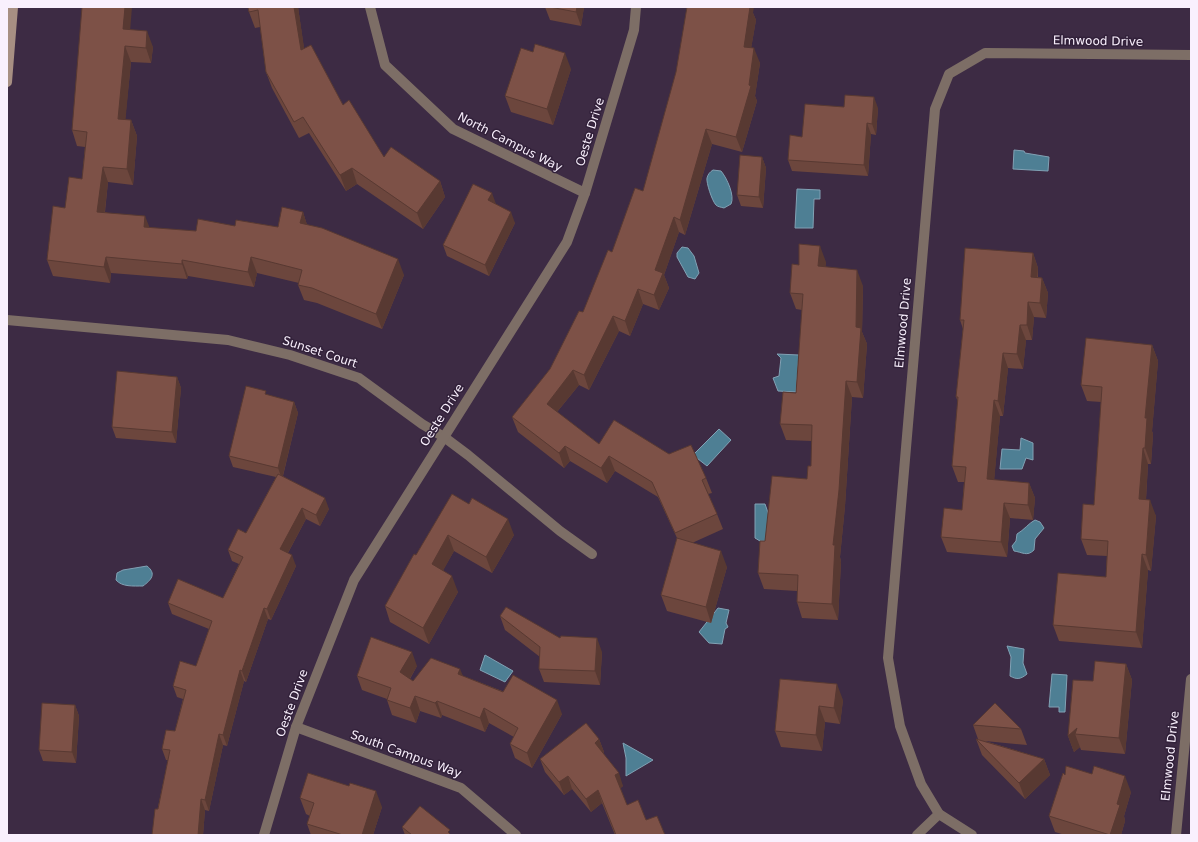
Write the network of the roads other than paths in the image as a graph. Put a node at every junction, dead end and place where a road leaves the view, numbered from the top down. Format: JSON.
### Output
{"nodes":[{"id":1,"x":13,"y":7,"type":"edge"},
{"id":2,"x":370,"y":7,"type":"edge"},
{"id":3,"x":636,"y":7,"type":"edge"},
{"id":4,"x":1191,"y":55,"type":"edge"},
{"id":5,"x":7,"y":82,"type":"edge"},
{"id":6,"x":585,"y":193,"type":"junction"},
{"id":7,"x":7,"y":320,"type":"edge"},
{"id":8,"x":444,"y":437,"type":"junction"},
{"id":9,"x":592,"y":554,"type":"dead end"},
{"id":10,"x":1191,"y":679,"type":"edge"},
{"id":11,"x":296,"y":727,"type":"junction"},
{"id":12,"x":939,"y":814,"type":"junction"},
{"id":13,"x":264,"y":835,"type":"edge"},
{"id":14,"x":516,"y":835,"type":"edge"},
{"id":15,"x":917,"y":835,"type":"edge"},
{"id":16,"x":972,"y":835,"type":"edge"},
{"id":17,"x":1176,"y":835,"type":"edge"}],
"edges":[{"from":1,"to":5,"type":"main road"},
{"from":2,"to":6,"type":"street","name":"North Campus Way"},
{"from":3,"to":6,"type":"street","name":"Oeste Drive"},
{"from":4,"to":12,"type":"street","name":"Elmwood Drive"},
{"from":6,"to":8,"type":"street","name":"Oeste Drive"},
{"from":7,"to":8,"type":"street","name":"Sunset Court"},
{"from":8,"to":9,"type":"street","name":"Sunset Court"},
{"from":8,"to":11,"type":"street","name":"Oeste Drive"},
{"from":10,"to":17,"type":"street","name":"Elmwood Drive"},
{"from":11,"to":13,"type":"street","name":"Oeste Drive"},
{"from":11,"to":14,"type":"street","name":"South Campus Way"},
{"from":12,"to":15,"type":"street"},
{"from":12,"to":16,"type":"street","name":"Elmwood Drive"}]}
